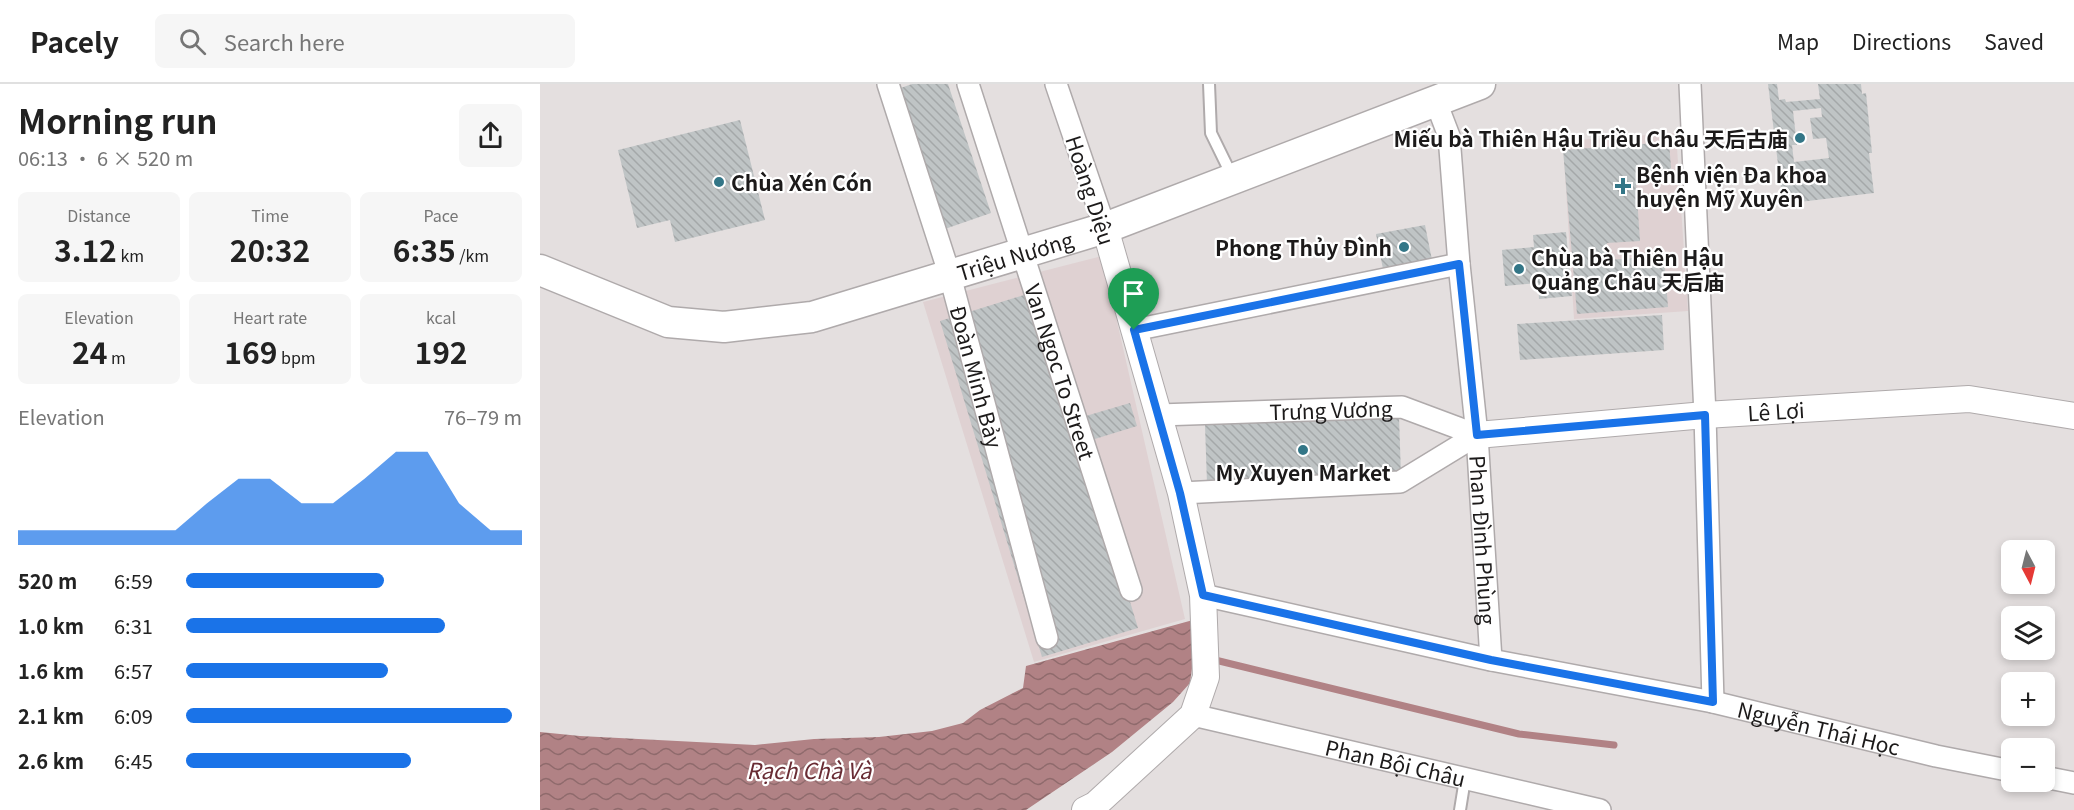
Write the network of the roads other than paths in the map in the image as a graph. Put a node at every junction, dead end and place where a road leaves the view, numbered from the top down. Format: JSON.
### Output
{"nodes":[{"id":1,"x":888,"y":84,"type":"edge"},
{"id":2,"x":968,"y":84,"type":"edge"},
{"id":3,"x":1056,"y":84,"type":"edge"},
{"id":4,"x":1209,"y":84,"type":"edge"},
{"id":5,"x":1480,"y":84,"type":"edge"},
{"id":6,"x":1690,"y":84,"type":"edge"},
{"id":7,"x":1434,"y":98,"type":"junction"},
{"id":8,"x":1234,"y":179,"type":"junction"},
{"id":9,"x":1105,"y":228,"type":"junction"},
{"id":10,"x":1022,"y":254,"type":"junction"},
{"id":11,"x":1459,"y":264,"type":"junction"},
{"id":12,"x":540,"y":270,"type":"edge"},
{"id":13,"x":950,"y":276,"type":"junction"},
{"id":14,"x":1134,"y":330,"type":"junction"},
{"id":15,"x":1705,"y":415,"type":"junction"},
{"id":16,"x":1159,"y":416,"type":"junction"},
{"id":17,"x":2074,"y":416,"type":"edge"},
{"id":18,"x":1477,"y":435,"type":"junction"},
{"id":19,"x":1180,"y":493,"type":"junction"},
{"id":20,"x":1131,"y":590,"type":"dead end"},
{"id":21,"x":1203,"y":595,"type":"junction"},
{"id":22,"x":1047,"y":638,"type":"dead end"},
{"id":23,"x":1491,"y":660,"type":"junction"},
{"id":24,"x":1713,"y":702,"type":"junction"},
{"id":25,"x":1192,"y":715,"type":"junction"},
{"id":26,"x":2001,"y":769,"type":"edge"},
{"id":27,"x":1465,"y":778,"type":"junction"},
{"id":28,"x":2055,"y":779,"type":"edge"},
{"id":29,"x":2074,"y":783,"type":"edge"},
{"id":30,"x":1085,"y":810,"type":"edge"},
{"id":31,"x":1460,"y":810,"type":"edge"},
{"id":32,"x":1600,"y":810,"type":"edge"}],
"edges":[{"from":1,"to":13,"type":"street","name":"Đoàn Minh Bảy"},
{"from":2,"to":10,"type":"street","name":"Van Ngoc To Street"},
{"from":3,"to":9,"type":"street","name":"Hoàng Diệu"},
{"from":4,"to":8,"type":"lane"},
{"from":5,"to":7,"type":"main road","name":"Triệu Nương"},
{"from":6,"to":15,"type":"street"},
{"from":7,"to":8,"type":"main road","name":"Triệu Nương"},
{"from":7,"to":11,"type":"street","name":"Phan Đình Phùng"},
{"from":8,"to":9,"type":"main road","name":"Triệu Nương"},
{"from":9,"to":10,"type":"main road","name":"Triệu Nương"},
{"from":9,"to":14,"type":"street","name":"Hoàng Diệu"},
{"from":10,"to":13,"type":"main road","name":"Triệu Nương"},
{"from":10,"to":20,"type":"street","name":"Van Ngoc To Street"},
{"from":11,"to":14,"type":"street"},
{"from":11,"to":18,"type":"street","name":"Phan Đình Phùng"},
{"from":12,"to":13,"type":"main road","name":"Triệu Nương"},
{"from":13,"to":22,"type":"street","name":"Đoàn Minh Bảy"},
{"from":14,"to":16,"type":"street","name":"Hoàng Diệu"},
{"from":15,"to":17,"type":"street","name":"Lê Lợi"},
{"from":15,"to":18,"type":"street","name":"Lê Lợi"},
{"from":15,"to":24,"type":"street"},
{"from":16,"to":18,"type":"street","name":"Trưng Vương"},
{"from":16,"to":19,"type":"street","name":"Hoàng Diệu"},
{"from":18,"to":19,"type":"street"},
{"from":18,"to":23,"type":"street","name":"Phan Đình Phùng"},
{"from":19,"to":21,"type":"street","name":"Hoàng Diệu"},
{"from":21,"to":23,"type":"street","name":"Nguyễn Thái Học"},
{"from":21,"to":25,"type":"street","name":"Hoàng Diệu"},
{"from":23,"to":24,"type":"street","name":"Nguyễn Thái Học"},
{"from":24,"to":26,"type":"street","name":"Nguyễn Thái Học"},
{"from":25,"to":27,"type":"street","name":"Phan Bội Châu"},
{"from":25,"to":30,"type":"street"},
{"from":27,"to":31,"type":"lane"},
{"from":27,"to":32,"type":"street","name":"Phan Bội Châu"},
{"from":28,"to":29,"type":"street"}]}
